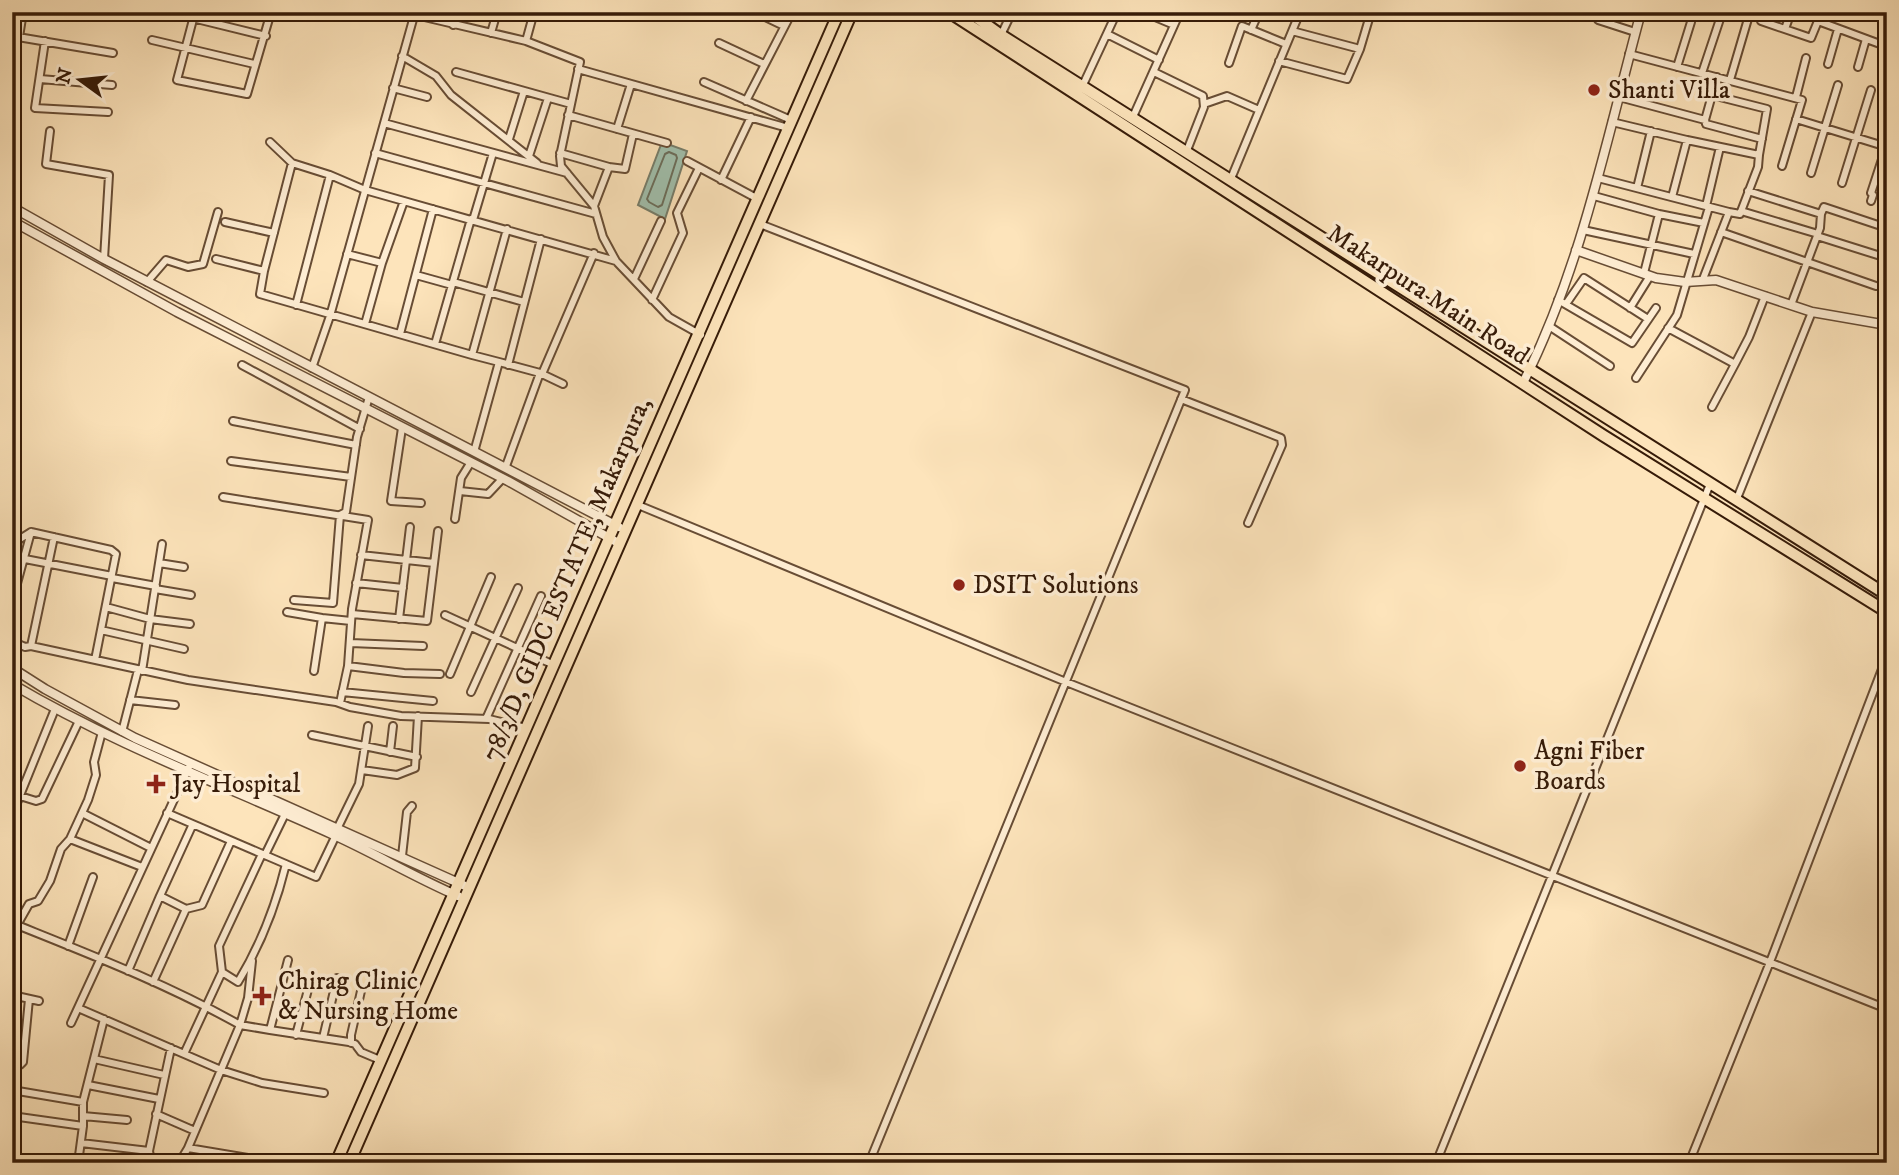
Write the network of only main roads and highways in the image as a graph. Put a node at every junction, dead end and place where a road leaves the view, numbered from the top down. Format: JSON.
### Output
{"nodes":[{"id":1,"x":839,"y":12,"type":"edge"},
{"id":2,"x":852,"y":12,"type":"edge"},
{"id":3,"x":949,"y":12,"type":"edge"},
{"id":4,"x":969,"y":12,"type":"edge"},
{"id":5,"x":1819,"y":554,"type":"junction"},
{"id":6,"x":1813,"y":566,"type":"junction"},
{"id":7,"x":1887,"y":595,"type":"edge"},
{"id":8,"x":1887,"y":612,"type":"edge"},
{"id":9,"x":461,"y":891,"type":"junction"},
{"id":10,"x":336,"y":1163,"type":"edge"},
{"id":11,"x":349,"y":1163,"type":"edge"}],
"edges":[{"from":1,"to":9,"type":"main road","name":"78/3/D, GIDC ESTATE, Makarpura,"},
{"from":2,"to":9,"type":"main road","name":"78/3/D, GIDC ESTATE, Makarpura,"},
{"from":3,"to":6,"type":"main road","name":"Makarpura Main Road"},
{"from":4,"to":5,"type":"main road","name":"Makarpura Main Road"},
{"from":5,"to":6,"type":"main road"},
{"from":5,"to":7,"type":"main road","name":"Makarpura Main Road"},
{"from":6,"to":8,"type":"main road","name":"Makarpura Main Road"},
{"from":9,"to":10,"type":"main road","name":"78/3/D, GIDC ESTATE, Makarpura,"},
{"from":9,"to":11,"type":"main road","name":"78/3/D, GIDC ESTATE, Makarpura,"}]}
